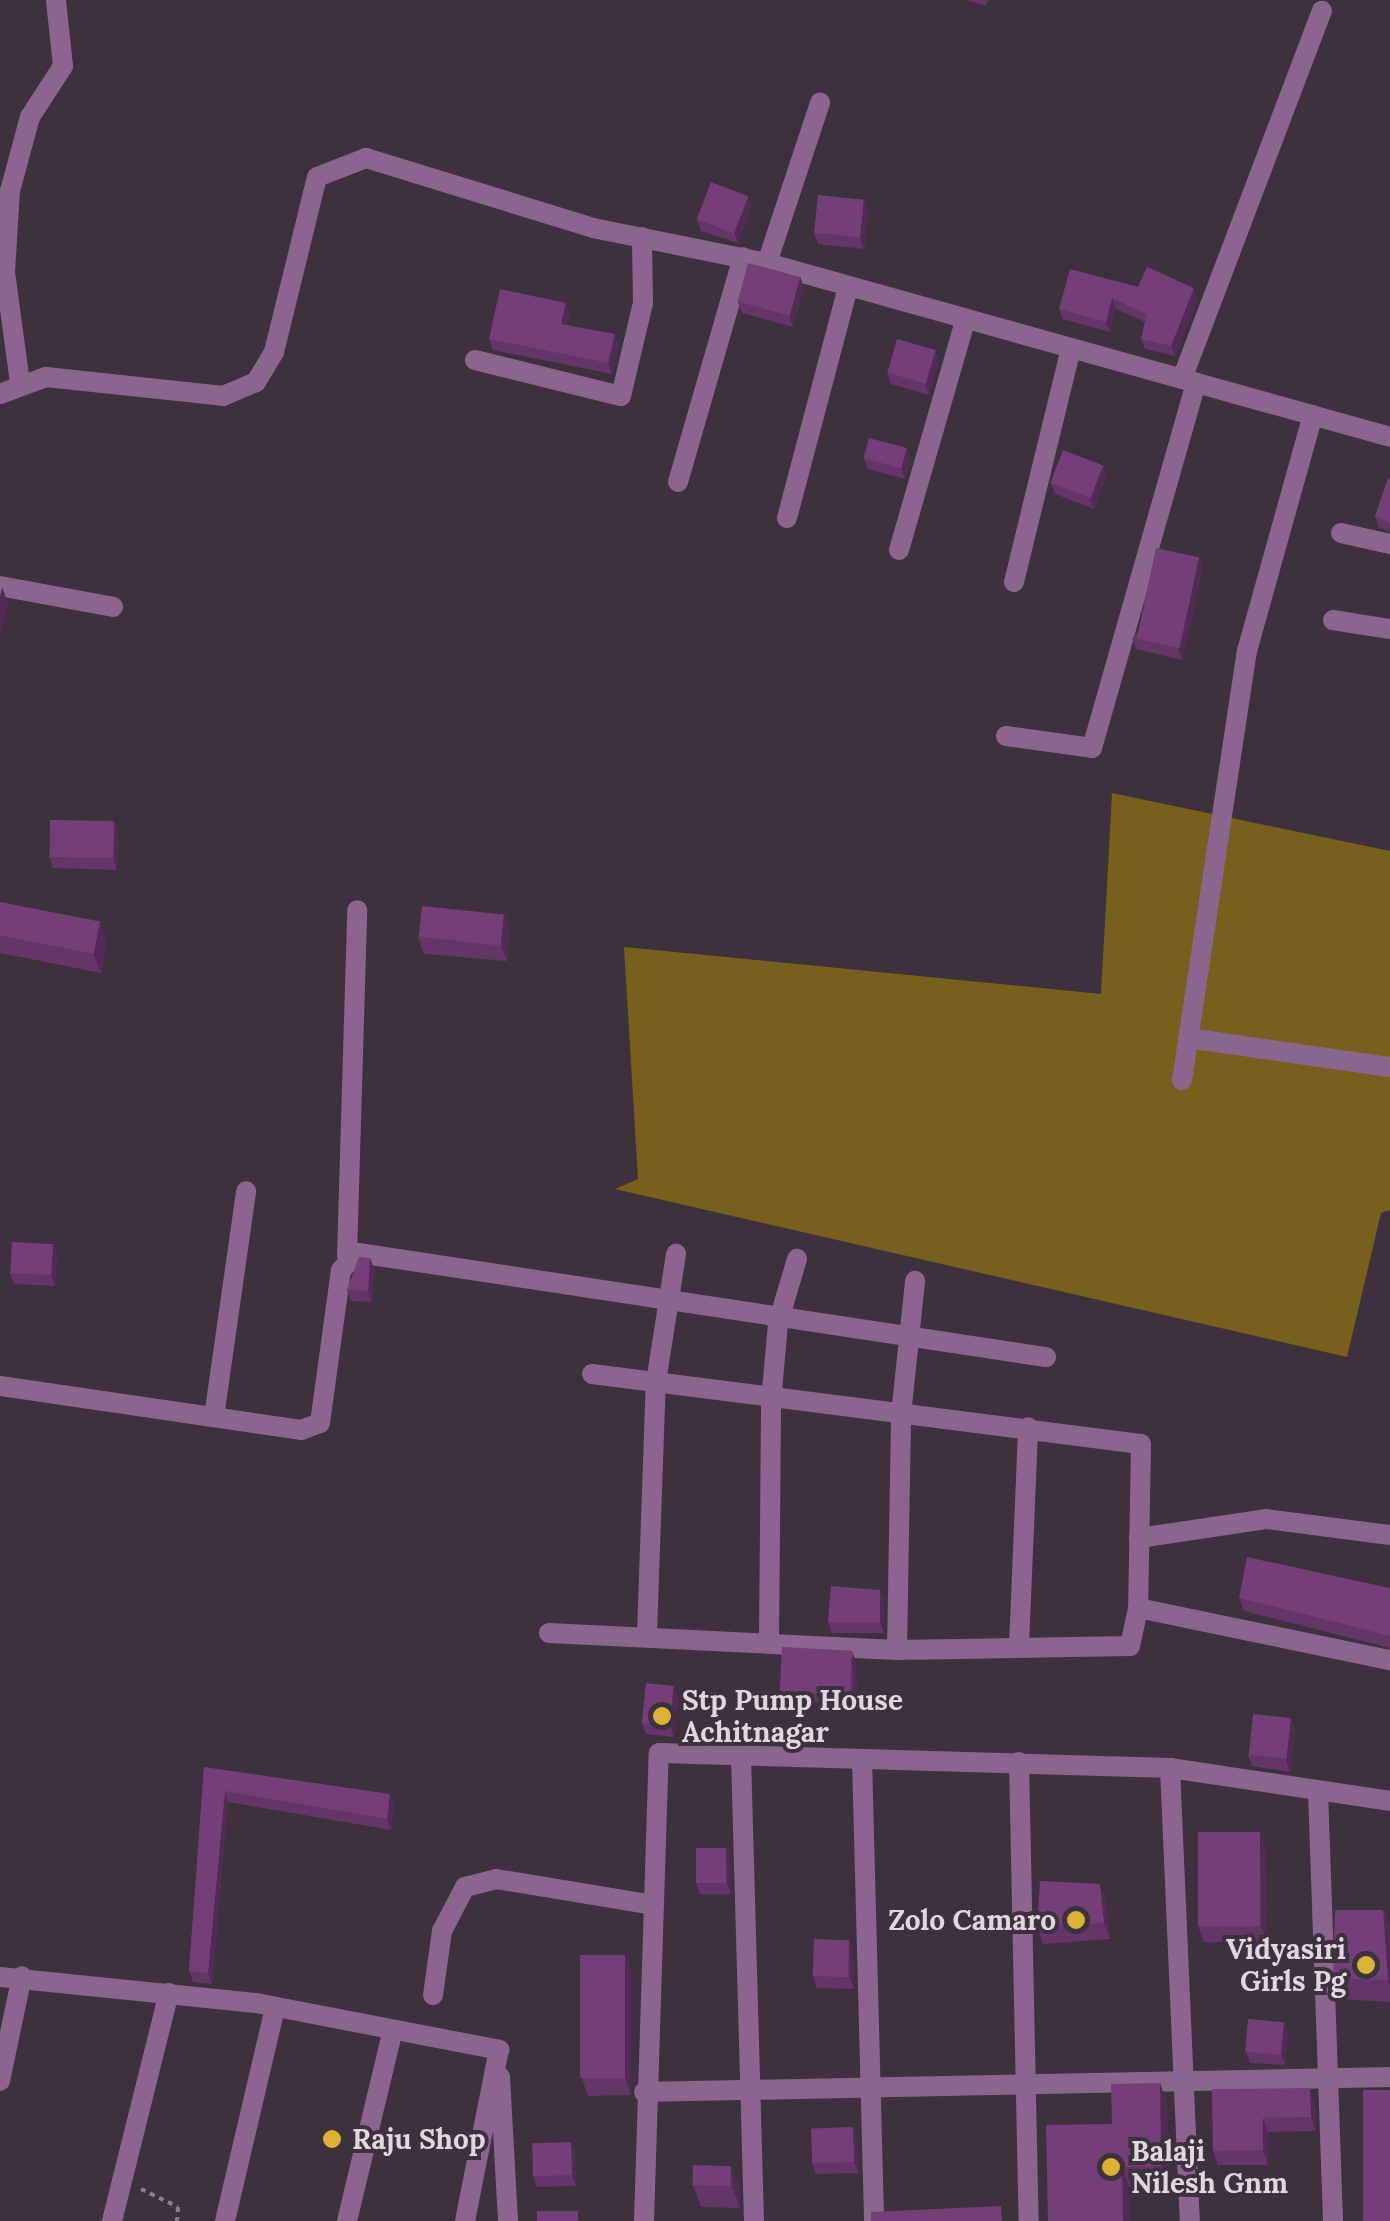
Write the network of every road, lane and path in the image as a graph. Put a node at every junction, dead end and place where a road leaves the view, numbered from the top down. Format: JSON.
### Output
{"nodes":[{"id":1,"x":56,"y":0,"type":"edge"},
{"id":2,"x":1322,"y":10,"type":"dead end"},
{"id":3,"x":820,"y":104,"type":"dead end"},
{"id":4,"x":642,"y":237,"type":"junction"},
{"id":5,"x":743,"y":257,"type":"junction"},
{"id":6,"x":767,"y":263,"type":"junction"},
{"id":7,"x":848,"y":287,"type":"junction"},
{"id":8,"x":965,"y":321,"type":"junction"},
{"id":9,"x":1072,"y":350,"type":"junction"},
{"id":10,"x":475,"y":360,"type":"dead end"},
{"id":11,"x":1189,"y":381,"type":"junction"},
{"id":12,"x":20,"y":382,"type":"junction"},
{"id":13,"x":0,"y":394,"type":"edge"},
{"id":14,"x":1312,"y":415,"type":"junction"},
{"id":15,"x":1390,"y":438,"type":"edge"},
{"id":16,"x":678,"y":482,"type":"dead end"},
{"id":17,"x":787,"y":518,"type":"dead end"},
{"id":18,"x":1341,"y":533,"type":"dead end"},
{"id":19,"x":1390,"y":544,"type":"edge"},
{"id":20,"x":899,"y":550,"type":"dead end"},
{"id":21,"x":1014,"y":582,"type":"dead end"},
{"id":22,"x":0,"y":586,"type":"edge"},
{"id":23,"x":113,"y":607,"type":"dead end"},
{"id":24,"x":1333,"y":620,"type":"dead end"},
{"id":25,"x":1390,"y":630,"type":"edge"},
{"id":26,"x":1006,"y":736,"type":"dead end"},
{"id":27,"x":357,"y":910,"type":"dead end"},
{"id":28,"x":1188,"y":1038,"type":"junction"},
{"id":29,"x":1390,"y":1067,"type":"edge"},
{"id":30,"x":1182,"y":1080,"type":"dead end"},
{"id":31,"x":246,"y":1191,"type":"dead end"},
{"id":32,"x":676,"y":1254,"type":"dead end"},
{"id":33,"x":346,"y":1256,"type":"junction"},
{"id":34,"x":797,"y":1258,"type":"dead end"},
{"id":35,"x":915,"y":1281,"type":"dead end"},
{"id":36,"x":668,"y":1301,"type":"junction"},
{"id":37,"x":780,"y":1318,"type":"junction"},
{"id":38,"x":909,"y":1338,"type":"junction"},
{"id":39,"x":1046,"y":1357,"type":"dead end"},
{"id":40,"x":592,"y":1374,"type":"dead end"},
{"id":41,"x":656,"y":1382,"type":"junction"},
{"id":42,"x":0,"y":1386,"type":"edge"},
{"id":43,"x":772,"y":1402,"type":"junction"},
{"id":44,"x":901,"y":1415,"type":"junction"},
{"id":45,"x":214,"y":1417,"type":"junction"},
{"id":46,"x":1028,"y":1426,"type":"junction"},
{"id":47,"x":1390,"y":1535,"type":"edge"},
{"id":48,"x":1140,"y":1538,"type":"junction"},
{"id":49,"x":1138,"y":1608,"type":"junction"},
{"id":50,"x":549,"y":1633,"type":"dead end"},
{"id":51,"x":648,"y":1634,"type":"junction"},
{"id":52,"x":769,"y":1641,"type":"junction"},
{"id":53,"x":1019,"y":1646,"type":"junction"},
{"id":54,"x":897,"y":1650,"type":"junction"},
{"id":55,"x":1390,"y":1660,"type":"edge"},
{"id":56,"x":741,"y":1756,"type":"junction"},
{"id":57,"x":862,"y":1759,"type":"junction"},
{"id":58,"x":1018,"y":1762,"type":"junction"},
{"id":59,"x":1170,"y":1768,"type":"junction"},
{"id":60,"x":1318,"y":1790,"type":"junction"},
{"id":61,"x":1390,"y":1801,"type":"edge"},
{"id":62,"x":648,"y":1904,"type":"junction"},
{"id":63,"x":22,"y":1976,"type":"junction"},
{"id":64,"x":0,"y":1977,"type":"edge"},
{"id":65,"x":168,"y":1993,"type":"junction"},
{"id":66,"x":433,"y":1995,"type":"dead end"},
{"id":67,"x":275,"y":2007,"type":"junction"},
{"id":68,"x":394,"y":2030,"type":"junction"},
{"id":69,"x":498,"y":2050,"type":"junction"},
{"id":70,"x":1390,"y":2077,"type":"edge"},
{"id":71,"x":0,"y":2080,"type":"edge"},
{"id":72,"x":1328,"y":2080,"type":"junction"},
{"id":73,"x":870,"y":2084,"type":"junction"},
{"id":74,"x":1026,"y":2084,"type":"junction"},
{"id":75,"x":1184,"y":2088,"type":"junction"},
{"id":76,"x":644,"y":2092,"type":"junction"},
{"id":77,"x":750,"y":2092,"type":"junction"},
{"id":78,"x":123,"y":2181,"type":"junction"},
{"id":79,"x":112,"y":2221,"type":"edge"},
{"id":80,"x":177,"y":2221,"type":"edge"},
{"id":81,"x":225,"y":2221,"type":"edge"},
{"id":82,"x":346,"y":2221,"type":"edge"},
{"id":83,"x":465,"y":2221,"type":"edge"},
{"id":84,"x":508,"y":2221,"type":"edge"},
{"id":85,"x":644,"y":2221,"type":"edge"},
{"id":86,"x":754,"y":2221,"type":"edge"},
{"id":87,"x":874,"y":2221,"type":"edge"},
{"id":88,"x":1029,"y":2221,"type":"edge"},
{"id":89,"x":1190,"y":2221,"type":"edge"},
{"id":90,"x":1333,"y":2221,"type":"edge"}],
"edges":[{"from":1,"to":12,"type":"street"},
{"from":2,"to":11,"type":"street"},
{"from":3,"to":6,"type":"street"},
{"from":4,"to":5,"type":"street"},
{"from":4,"to":10,"type":"street"},
{"from":4,"to":12,"type":"street"},
{"from":5,"to":6,"type":"street"},
{"from":5,"to":16,"type":"street"},
{"from":6,"to":7,"type":"street"},
{"from":7,"to":8,"type":"street"},
{"from":7,"to":17,"type":"street"},
{"from":8,"to":9,"type":"street"},
{"from":8,"to":20,"type":"street"},
{"from":9,"to":11,"type":"street"},
{"from":9,"to":21,"type":"street"},
{"from":11,"to":14,"type":"street"},
{"from":11,"to":26,"type":"street"},
{"from":12,"to":13,"type":"street"},
{"from":14,"to":15,"type":"street"},
{"from":14,"to":28,"type":"street"},
{"from":18,"to":19,"type":"street"},
{"from":22,"to":23,"type":"street"},
{"from":24,"to":25,"type":"street"},
{"from":27,"to":33,"type":"street"},
{"from":28,"to":29,"type":"street"},
{"from":28,"to":30,"type":"street"},
{"from":31,"to":45,"type":"street"},
{"from":32,"to":36,"type":"street"},
{"from":33,"to":36,"type":"street"},
{"from":33,"to":45,"type":"street"},
{"from":34,"to":37,"type":"street"},
{"from":35,"to":38,"type":"street"},
{"from":36,"to":37,"type":"street"},
{"from":36,"to":41,"type":"street"},
{"from":37,"to":38,"type":"street"},
{"from":37,"to":43,"type":"street"},
{"from":38,"to":39,"type":"street"},
{"from":38,"to":44,"type":"street"},
{"from":40,"to":41,"type":"street"},
{"from":41,"to":43,"type":"street"},
{"from":41,"to":51,"type":"street"},
{"from":42,"to":45,"type":"street"},
{"from":43,"to":44,"type":"street"},
{"from":43,"to":52,"type":"street"},
{"from":44,"to":46,"type":"street"},
{"from":44,"to":54,"type":"street"},
{"from":46,"to":48,"type":"street"},
{"from":46,"to":53,"type":"street"},
{"from":47,"to":48,"type":"street"},
{"from":48,"to":49,"type":"street"},
{"from":49,"to":53,"type":"street"},
{"from":49,"to":55,"type":"street"},
{"from":50,"to":51,"type":"street"},
{"from":51,"to":52,"type":"street"},
{"from":52,"to":54,"type":"street"},
{"from":53,"to":54,"type":"street"},
{"from":56,"to":57,"type":"street"},
{"from":56,"to":62,"type":"street"},
{"from":56,"to":77,"type":"street"},
{"from":57,"to":58,"type":"street"},
{"from":57,"to":73,"type":"street"},
{"from":58,"to":59,"type":"street"},
{"from":58,"to":74,"type":"street"},
{"from":59,"to":60,"type":"street"},
{"from":59,"to":75,"type":"street"},
{"from":60,"to":61,"type":"street"},
{"from":60,"to":72,"type":"street"},
{"from":62,"to":66,"type":"street"},
{"from":62,"to":76,"type":"street"},
{"from":63,"to":64,"type":"street"},
{"from":63,"to":65,"type":"street"},
{"from":63,"to":71,"type":"street"},
{"from":65,"to":67,"type":"street"},
{"from":65,"to":78,"type":"street"},
{"from":67,"to":68,"type":"street"},
{"from":67,"to":81,"type":"street"},
{"from":68,"to":69,"type":"street"},
{"from":68,"to":82,"type":"street"},
{"from":69,"to":83,"type":"street"},
{"from":69,"to":84,"type":"street"},
{"from":70,"to":72,"type":"street"},
{"from":72,"to":75,"type":"street"},
{"from":72,"to":90,"type":"street"},
{"from":73,"to":74,"type":"street"},
{"from":73,"to":77,"type":"street"},
{"from":73,"to":87,"type":"street"},
{"from":74,"to":75,"type":"street"},
{"from":74,"to":88,"type":"street"},
{"from":75,"to":89,"type":"street"},
{"from":76,"to":77,"type":"street"},
{"from":76,"to":85,"type":"street"},
{"from":77,"to":86,"type":"street"},
{"from":78,"to":79,"type":"street"},
{"from":78,"to":80,"type":"path"}]}
